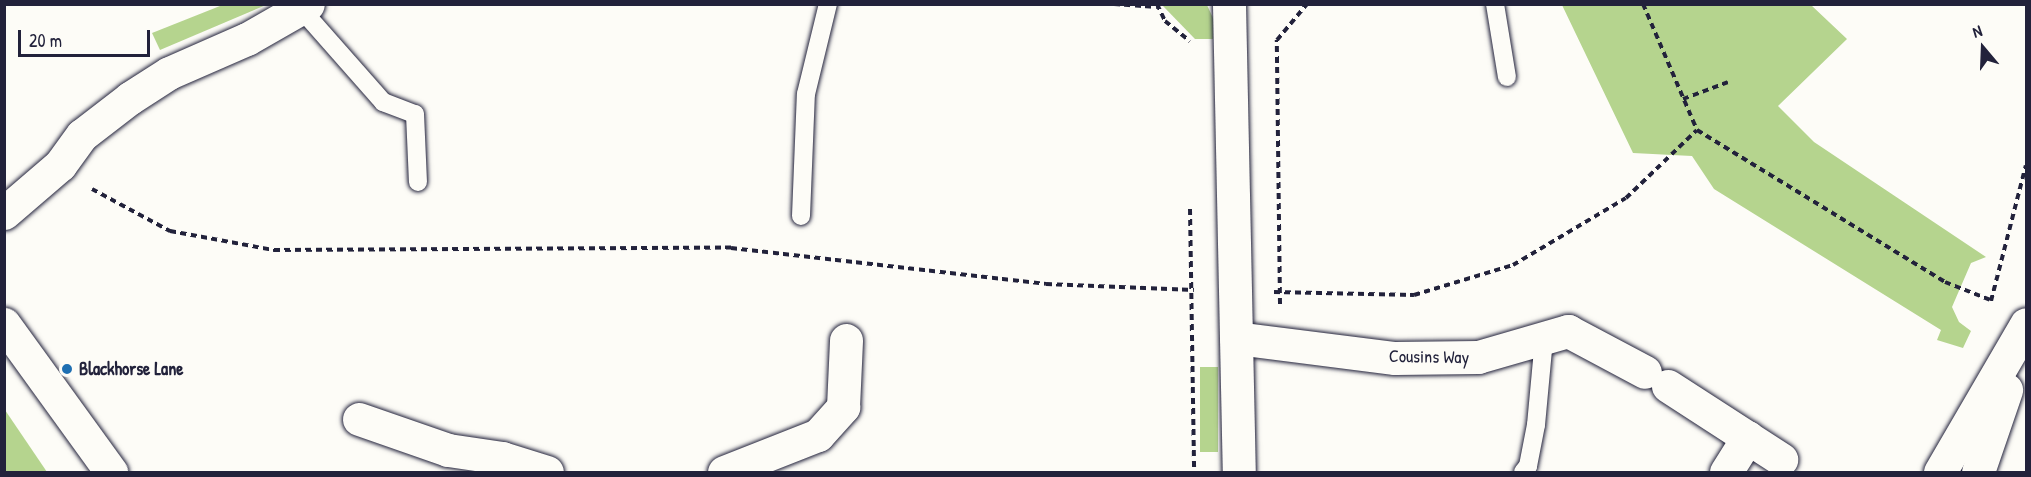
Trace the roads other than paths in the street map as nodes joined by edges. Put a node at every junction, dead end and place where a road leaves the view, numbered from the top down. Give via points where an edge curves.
1 (828, 4) edge
2 (1229, 4) edge
3 (1495, 4) edge
4 (305, 7) edge
5 (1507, 77) dead end
6 (418, 182) dead end
7 (4, 213) edge
8 (801, 216) dead end
9 (4, 324) edge
10 (2026, 324) edge
11 (2026, 329) edge
12 (1236, 338) junction
13 (1544, 338) junction
14 (846, 340) dead end
15 (359, 419) dead end
16 (1748, 437) junction
17 (1781, 459) dead end
18 (445, 461) edge
19 (111, 472) edge
20 (547, 472) edge
21 (724, 472) edge
22 (1239, 472) edge
23 (1523, 472) edge
24 (1726, 472) edge
25 (1940, 472) edge
26 (1978, 472) edge

1 - 8 lane via 806,94
2 - 12 street
3 - 5 lane
4 - 6 lane via 383,102 415,114
4 - 7 street via 169,73 82,135 60,165
9 - 19 street
10 - 25 street
11 - 26 street
12 - 13 street, Cousins Way via 1395,358 1478,357
12 - 22 street
13 - 16 street, Cousins Way via 1568,331 1616,353
13 - 23 lane via 1536,425 1528,466
14 - 21 street via 843,407 818,435
15 - 18 street
16 - 17 street, Cousins Way
16 - 24 street
18 - 20 street via 502,458

